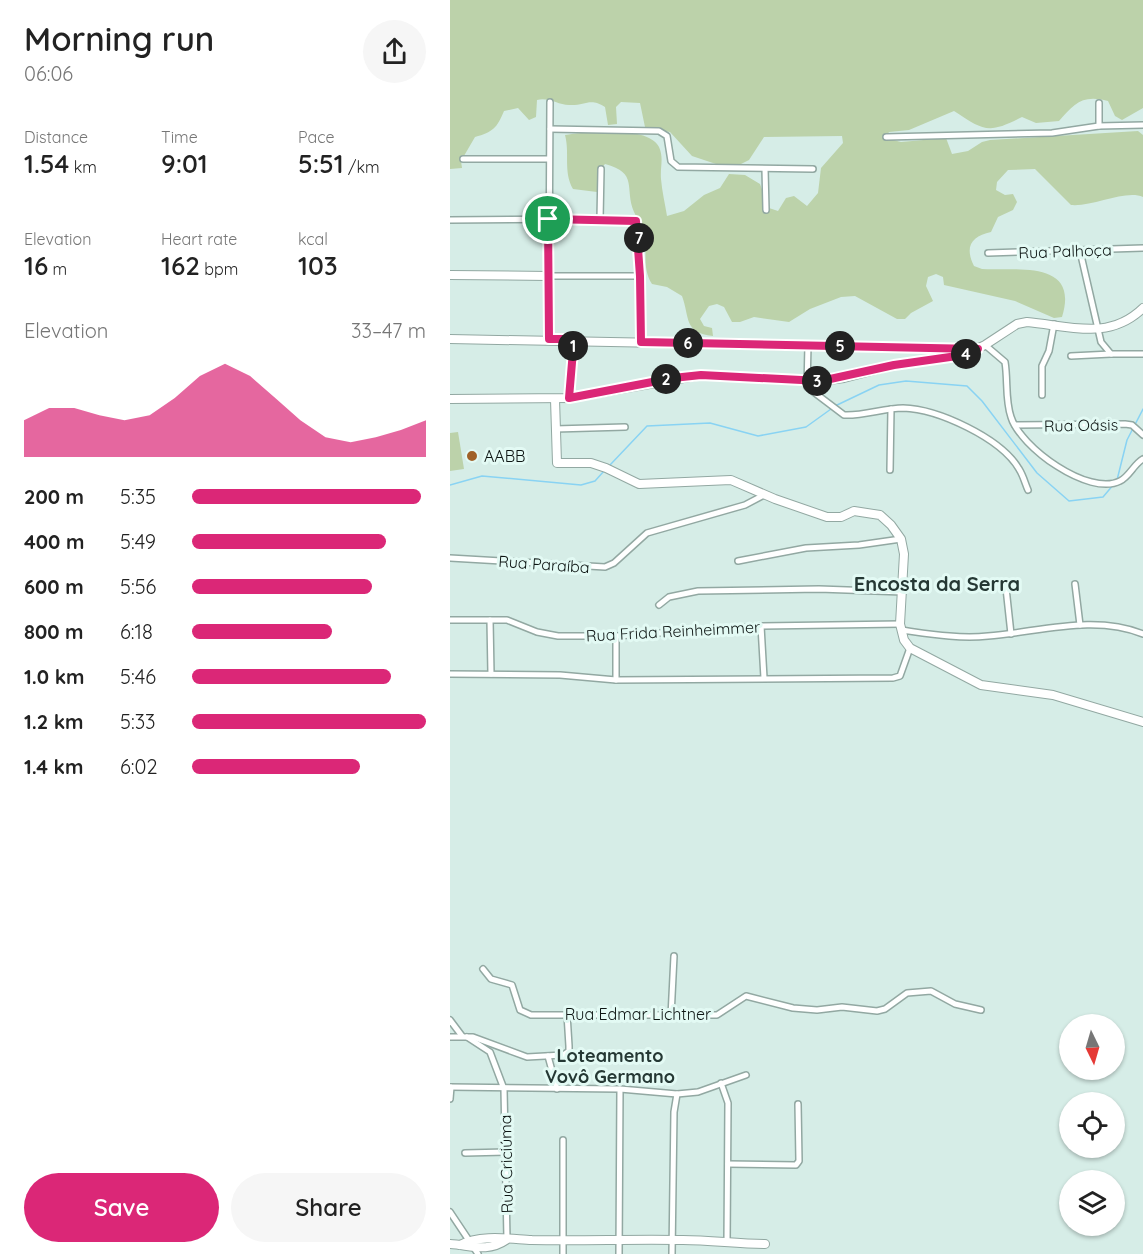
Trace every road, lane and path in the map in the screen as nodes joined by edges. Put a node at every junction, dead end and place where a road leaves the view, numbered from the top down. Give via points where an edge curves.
1 (550, 102) dead end
2 (1099, 103) dead end
3 (1143, 125) edge
4 (1099, 126) junction
5 (550, 129) junction
6 (886, 137) dead end
7 (463, 159) dead end
8 (548, 159) junction
9 (601, 169) dead end
10 (765, 169) junction
11 (813, 169) dead end
12 (766, 210) dead end
13 (548, 219) junction
14 (600, 219) junction
15 (450, 220) edge
16 (1143, 248) edge
17 (1080, 251) junction
18 (988, 253) dead end
19 (450, 275) edge
20 (549, 276) junction
21 (640, 276) junction
22 (1143, 308) edge
23 (1054, 324) junction
24 (1098, 330) junction
25 (450, 339) edge
26 (549, 339) junction
27 (574, 339) junction
28 (641, 342) junction
29 (808, 345) junction
30 (982, 347) junction
31 (1111, 354) junction
32 (1143, 354) edge
33 (1071, 356) dead end
34 (806, 381) junction
35 (1042, 395) dead end
36 (569, 398) junction
37 (450, 399) edge
38 (555, 399) junction
39 (891, 409) junction
40 (1015, 425) junction
41 (625, 427) dead end
42 (555, 429) junction
43 (1143, 435) edge
44 (1143, 459) edge
45 (890, 470) dead end
46 (1028, 490) dead end
47 (764, 495) junction
48 (900, 539) junction
49 (450, 558) edge
50 (738, 561) dead end
51 (1075, 584) dead end
52 (1006, 588) dead end
53 (903, 592) junction
54 (659, 605) dead end
55 (450, 620) edge
56 (490, 620) junction
57 (1080, 625) junction
58 (761, 626) junction
59 (900, 627) junction
60 (1011, 634) junction
61 (1143, 634) edge
62 (616, 636) junction
63 (910, 648) junction
64 (450, 674) edge
65 (491, 674) junction
66 (765, 678) junction
67 (616, 680) junction
68 (1143, 722) edge
69 (674, 956) dead end
70 (483, 969) dead end
71 (981, 1010) dead end
72 (567, 1014) junction
73 (671, 1016) junction
74 (450, 1020) edge
75 (464, 1036) junction
76 (450, 1037) edge
77 (548, 1056) junction
78 (746, 1075) dead end
79 (721, 1083) junction
80 (450, 1087) edge
81 (504, 1089) junction
82 (557, 1089) junction
83 (620, 1089) junction
84 (677, 1094) junction
85 (450, 1098) edge
86 (798, 1104) dead end
87 (563, 1140) dead end
88 (506, 1152) junction
89 (465, 1153) dead end
90 (728, 1164) junction
91 (450, 1212) edge
92 (470, 1239) junction
93 (507, 1239) junction
94 (563, 1240) junction
95 (619, 1240) junction
96 (672, 1240) junction
97 (450, 1244) edge
98 (765, 1244) dead end
99 (460, 1245) junction
100 (727, 1245) junction
101 (477, 1251) edge
102 (563, 1254) edge
103 (619, 1254) edge
104 (672, 1254) edge

1 - 5 street
2 - 4 street
3 - 4 street
4 - 6 street via 1052,133
5 - 8 street
5 - 10 street via 659,131 668,136 671,161 678,167
7 - 8 street
8 - 13 street
9 - 14 street
10 - 11 street
10 - 12 street
13 - 14 street
13 - 15 street
13 - 20 street
14 - 21 street via 632,219 638,226
16 - 17 street, Rua Palhoça
17 - 18 street, Rua Palhoça
17 - 24 street
19 - 20 street
20 - 21 street
20 - 26 street
21 - 28 street
22 - 24 street via 1125,323
23 - 24 street
23 - 30 street via 1017,324
23 - 35 street via 1042,366
24 - 31 street via 1101,342
25 - 26 street
26 - 27 street
27 - 28 street
27 - 36 street
28 - 29 street
29 - 30 street
29 - 34 street
30 - 34 street via 964,355 894,365 844,378
30 - 40 street via 1005,362
31 - 32 street
31 - 33 street
34 - 36 street via 701,375
34 - 39 street via 807,387 844,415
36 - 38 street
37 - 38 street
38 - 42 street
39 - 45 street
39 - 46 street via 919,409 985,437 1019,467
40 - 43 street, Rua Oásis via 1132,425
40 - 44 street via 1061,471 1082,478 1122,481
41 - 42 street
42 - 47 street via 557,464 586,463 639,484 731,480
47 - 48 street via 834,518 854,511 880,515
47 - 49 street, Rua Paraíba via 745,505 647,533 605,567
48 - 50 street via 806,548
48 - 53 street via 904,554
51 - 57 street
52 - 60 street
53 - 54 street via 698,591 669,597
53 - 59 street
55 - 56 street, Rua Frida Reinheimmer
56 - 62 street, Rua Frida Reinheimmer via 507,620 548,635
56 - 65 street
57 - 60 street, Rua Frida Reinheimmer
57 - 61 street, Rua Frida Reinheimmer via 1128,628
58 - 59 street, Rua Frida Reinheimmer
58 - 62 street, Rua Frida Reinheimmer
58 - 66 street
59 - 60 street, Rua Frida Reinheimmer via 968,637
59 - 63 street
62 - 67 street
63 - 66 street via 900,676
63 - 68 street via 981,685 1053,696
64 - 65 street
65 - 67 street
66 - 67 street
69 - 73 street
70 - 72 street, Rua Edmar Lichtner via 491,979 512,985 525,1014
71 - 73 street, Rua Edmar Lichtner via 955,1004 931,991 907,993 877,1011 793,1008 753,996 740,998 717,1014
72 - 73 street, Rua Edmar Lichtner
72 - 77 street via 567,1054
74 - 75 street, Rua Criciúma
75 - 76 street
75 - 77 street via 516,1055
75 - 81 street, Rua Criciúma via 490,1052
77 - 82 street
78 - 79 street
79 - 84 street via 698,1092
79 - 90 street via 728,1103
80 - 81 street
80 - 85 street
81 - 82 street
81 - 88 street, Rua Criciúma
82 - 83 street
83 - 84 street
83 - 95 street
84 - 96 street
86 - 90 street via 796,1165
87 - 94 street
88 - 89 street
88 - 93 street, Rua Criciúma
90 - 100 street
91 - 92 street
92 - 93 street
92 - 99 street
92 - 101 street
93 - 94 street
93 - 101 street
94 - 95 street
94 - 102 street
95 - 96 street
95 - 103 street
96 - 100 street
96 - 104 street
97 - 99 street
98 - 100 street
99 - 101 street

